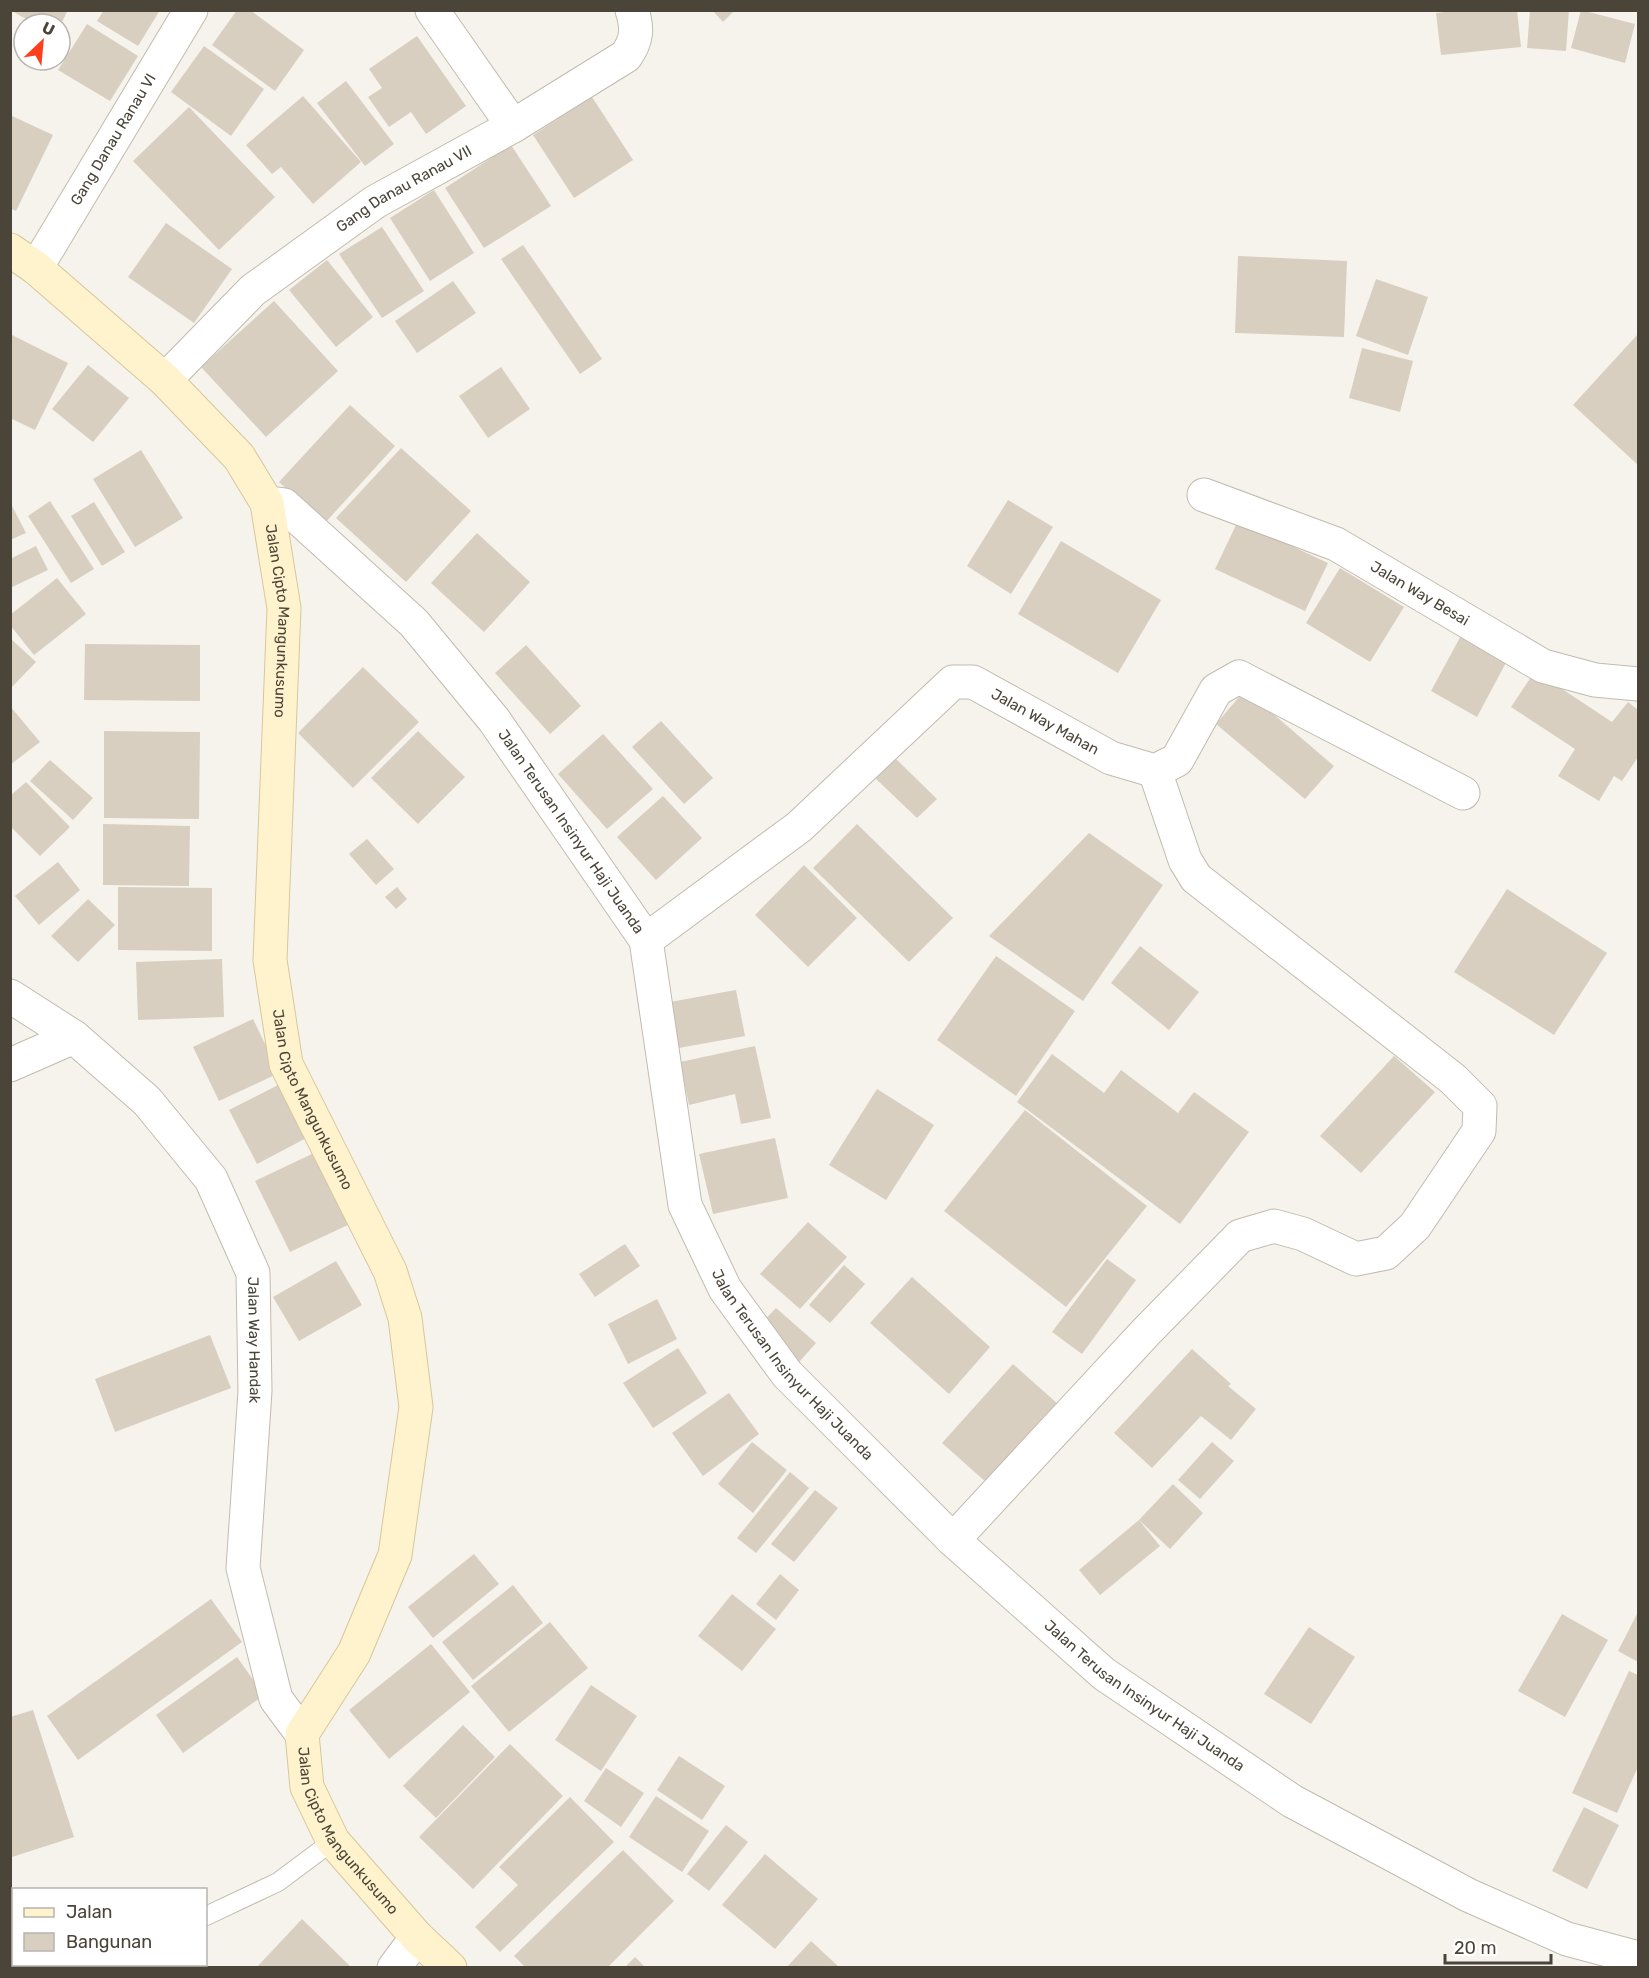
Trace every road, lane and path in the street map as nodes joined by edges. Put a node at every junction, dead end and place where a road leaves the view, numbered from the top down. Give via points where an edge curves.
1 (191, 10) edge
2 (432, 10) edge
3 (632, 10) edge
4 (513, 126) junction
5 (23, 259) edge
6 (165, 380) junction
7 (1203, 495) dead end
8 (267, 503) junction
9 (1638, 684) edge
10 (1155, 771) junction
11 (1463, 793) dead end
12 (646, 940) junction
13 (10, 996) edge
14 (74, 1037) junction
15 (10, 1065) edge
16 (953, 1540) junction
17 (302, 1734) junction
18 (333, 1841) junction
19 (207, 1916) edge
20 (417, 1937) junction
21 (1638, 1958) edge
22 (394, 1968) edge
23 (450, 1968) edge

1 - 5 street, Gang Danau Ranau VI
2 - 4 street
3 - 4 street, Gang Danau Ranau VII via 637,26 634,44 626,56
4 - 6 street, Gang Danau Ranau VII via 375,202 253,290
5 - 6 street, Jalan Cipto Mangunkusumo
6 - 8 street, Jalan Cipto Mangunkusumo via 239,457
7 - 9 street, Jalan Way Besai via 1336,544 1543,666 1595,680
8 - 12 street, Jalan Terusan Insinyur Haji Juanda via 284,505 414,623 494,720
8 - 17 street, Jalan Cipto Mangunkusumo via 284,608 270,960 286,1064 390,1271 405,1318 416,1407 395,1556 354,1653
10 - 11 street via 1177,760 1216,690 1239,677
10 - 12 street, Jalan Way Mahan via 1111,758 973,682 953,682 799,826
10 - 16 street via 1185,861 1196,878 1453,1079 1480,1106 1479,1131 1415,1226 1386,1253 1356,1259 1304,1234 1274,1226 1240,1236
12 - 16 street, Jalan Terusan Insinyur Haji Juanda via 685,1205 725,1289 787,1374
13 - 14 street, Jalan Way Handak
14 - 15 street
14 - 17 street, Jalan Way Handak via 147,1101 211,1179 252,1273 255,1391 243,1568 276,1699
16 - 21 street, Jalan Terusan Insinyur Haji Juanda via 1104,1674 1293,1801 1468,1895 1567,1940
17 - 18 street, Jalan Cipto Mangunkusumo via 307,1787
18 - 19 lane via 278,1882
18 - 20 street, Jalan Cipto Mangunkusumo
20 - 22 street
20 - 23 street, Jalan Cipto Mangunkusumo

